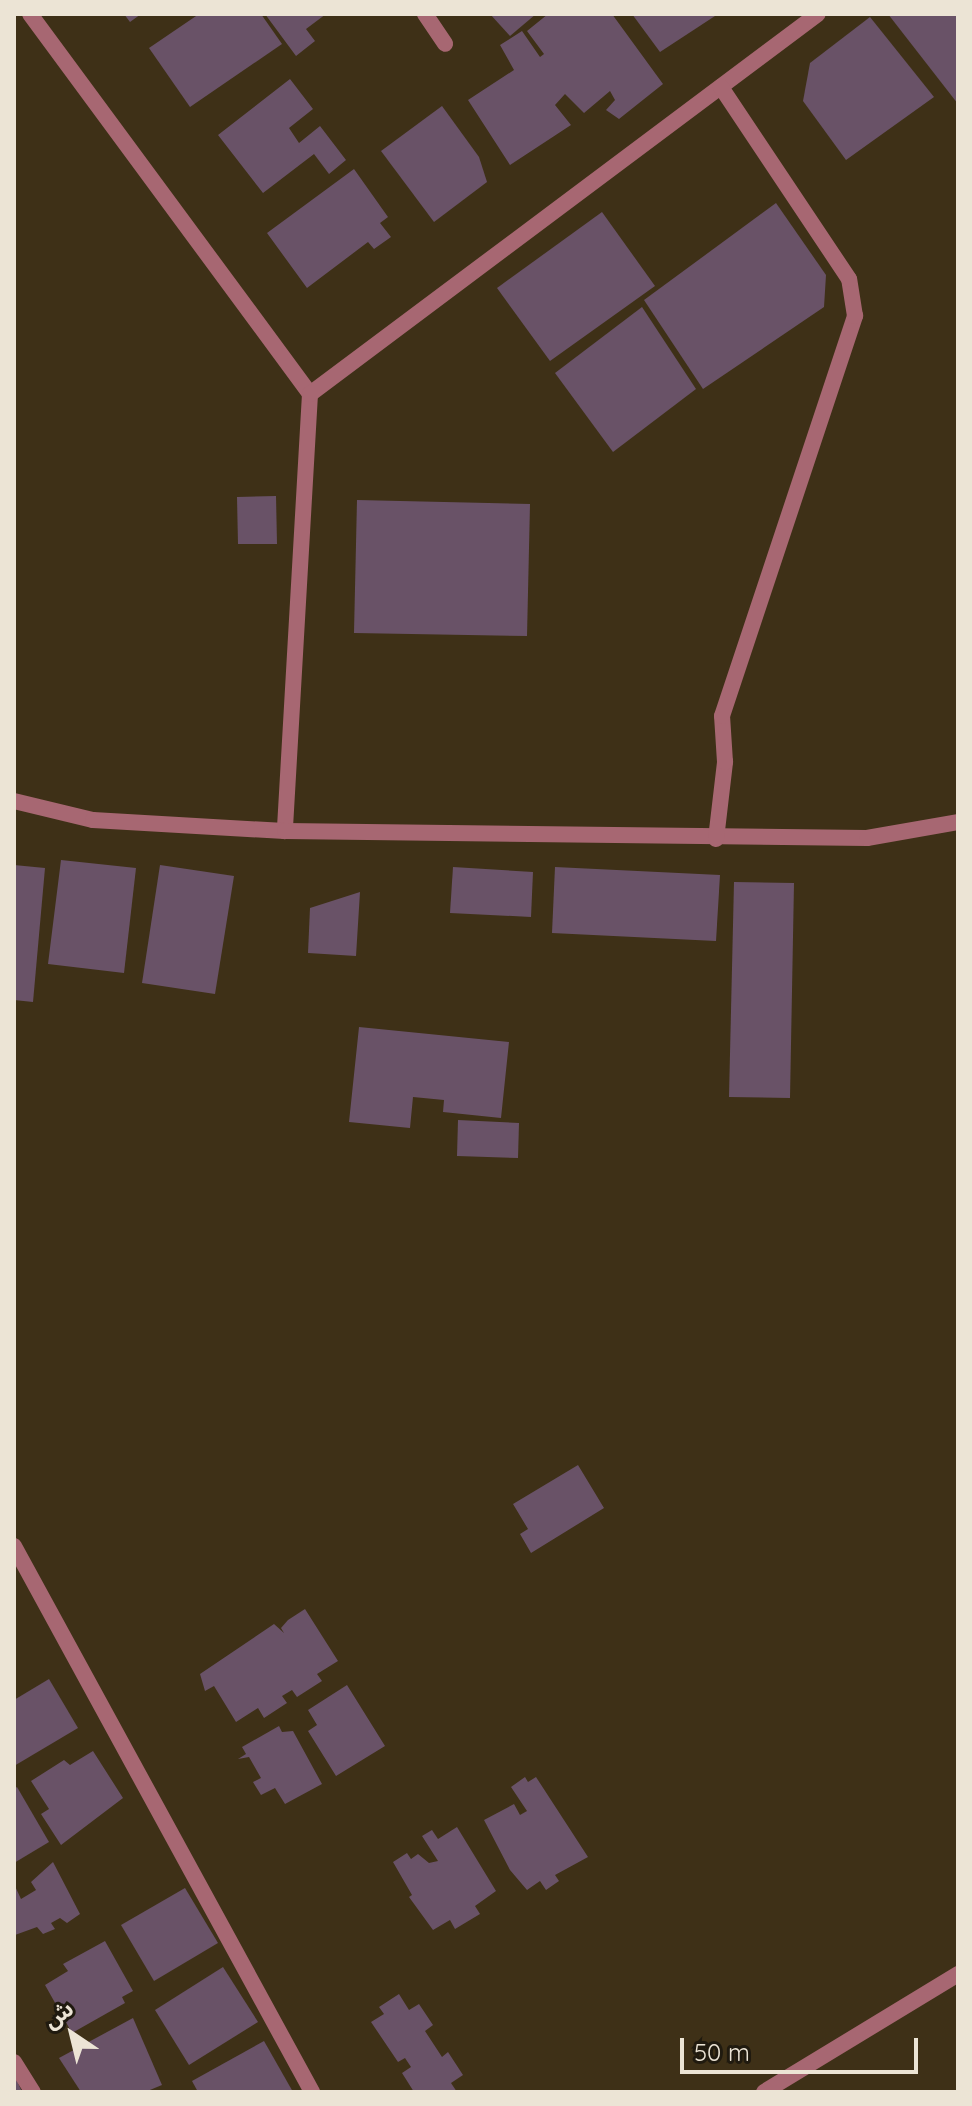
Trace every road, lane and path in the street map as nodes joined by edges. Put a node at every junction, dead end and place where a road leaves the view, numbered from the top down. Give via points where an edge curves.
1 (30, 14) edge
2 (425, 14) edge
3 (818, 14) edge
4 (445, 44) dead end
5 (721, 87) junction
6 (310, 394) junction
7 (14, 801) edge
8 (958, 822) edge
9 (285, 831) junction
10 (716, 839) junction
11 (14, 1546) edge
12 (958, 1974) edge
13 (14, 2062) edge
14 (33, 2092) edge
15 (312, 2092) edge
16 (764, 2092) edge

1 - 6 street
2 - 4 street
3 - 5 street
5 - 6 street
5 - 10 street via 849,279 855,316 722,716 725,762
6 - 9 street
7 - 9 street via 93,820
8 - 10 street via 867,838
9 - 10 street
11 - 15 street
12 - 16 street
13 - 14 street

